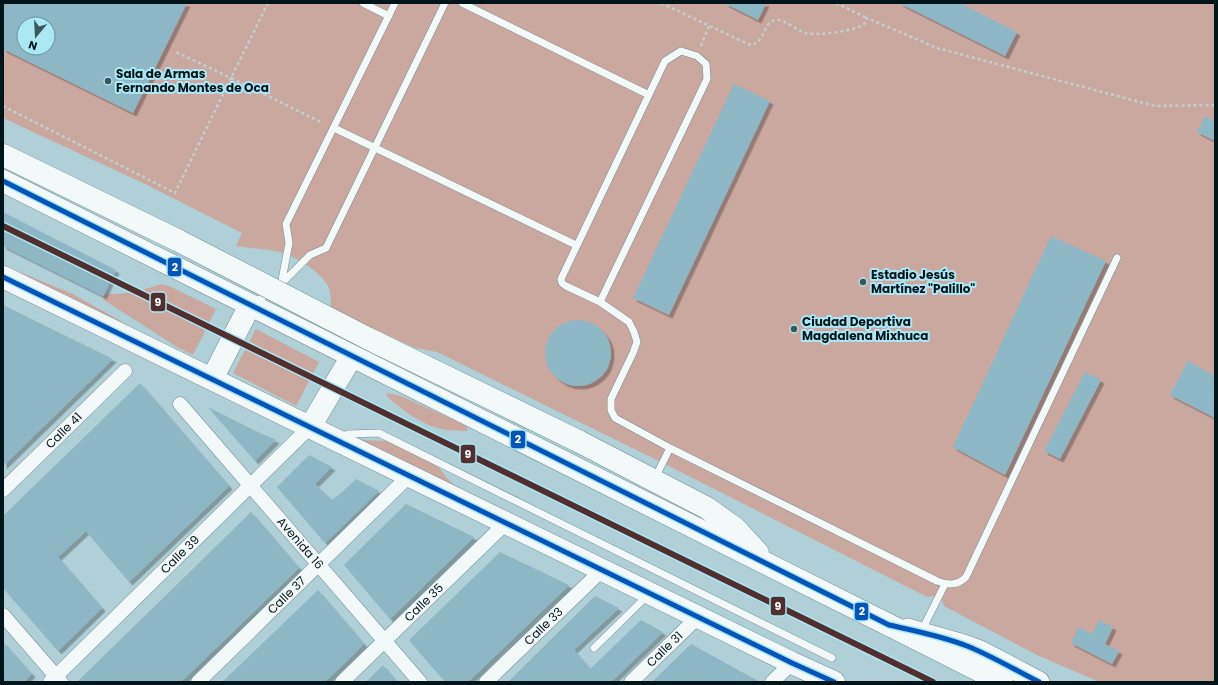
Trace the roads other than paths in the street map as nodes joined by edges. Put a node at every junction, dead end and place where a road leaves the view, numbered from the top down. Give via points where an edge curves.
1 (363, 3) edge
2 (395, 3) edge
3 (445, 3) edge
4 (462, 3) edge
5 (389, 16) junction
6 (649, 95) junction
7 (334, 128) junction
8 (374, 148) junction
9 (3, 155) edge
10 (3, 181) edge
11 (576, 245) junction
12 (1117, 258) dead end
13 (3, 277) edge
14 (280, 285) junction
15 (600, 302) junction
16 (250, 305) junction
17 (352, 356) junction
18 (125, 371) dead end
19 (212, 379) junction
20 (180, 404) dead end
21 (310, 427) junction
22 (334, 439) junction
23 (670, 448) junction
24 (409, 476) junction
25 (654, 480) junction
26 (251, 485) junction
27 (3, 490) edge
28 (506, 523) junction
29 (767, 563) junction
30 (319, 564) junction
31 (602, 570) junction
32 (945, 584) junction
33 (650, 594) junction
34 (3, 615) edge
35 (698, 617) junction
36 (889, 625) junction
37 (921, 632) junction
38 (385, 641) junction
39 (594, 648) dead end
40 (832, 658) dead end
41 (792, 663) junction
42 (56, 680) edge
43 (198, 682) edge
44 (342, 682) edge
45 (420, 682) edge
46 (486, 682) edge
47 (631, 682) edge
48 (772, 682) edge
49 (834, 682) edge
50 (1002, 682) edge
51 (1039, 682) edge

1 - 5 lane
2 - 5 lane
3 - 8 lane
4 - 6 lane
5 - 7 lane
6 - 11 lane
6 - 15 lane via 665,61 681,51 697,56 706,64 707,79
7 - 8 lane
7 - 14 lane via 286,224 289,243
8 - 11 lane
8 - 14 lane via 326,248 310,255
9 - 25 main road, bridge
10 - 16 main road
11 - 15 lane via 561,278 562,283
12 - 32 lane via 966,577 952,585
13 - 19 main road
14 - 16 lane
15 - 23 lane via 629,322 637,342 611,399 611,410 615,418
16 - 17 main road
16 - 19 main road
17 - 21 main road
17 - 29 main road
18 - 27 street, Calle 41
19 - 21 main road
20 - 26 street, Avenida 16
21 - 22 main road
21 - 26 street, Calle 39
22 - 24 main road
22 - 40 lane via 348,434 379,433
23 - 25 lane
23 - 32 lane
24 - 28 main road
24 - 30 street, Calle 37
25 - 29 main road via 721,516 748,540
26 - 30 street, Avenida 16
26 - 42 street, Calle 39
28 - 31 main road
28 - 38 street, Calle 35
29 - 36 main road
30 - 38 street, Avenida 16
30 - 43 street, Calle 37
31 - 33 main road
31 - 46 street, Calle 33
32 - 37 lane
33 - 35 main road
33 - 39 lane
34 - 42 street
35 - 41 main road
35 - 47 street, Calle 31
36 - 37 main road
36 - 50 main road
37 - 51 main road via 980,651
38 - 44 street, Calle 35
38 - 45 street, Avenida 16
41 - 48 street
41 - 49 main road

